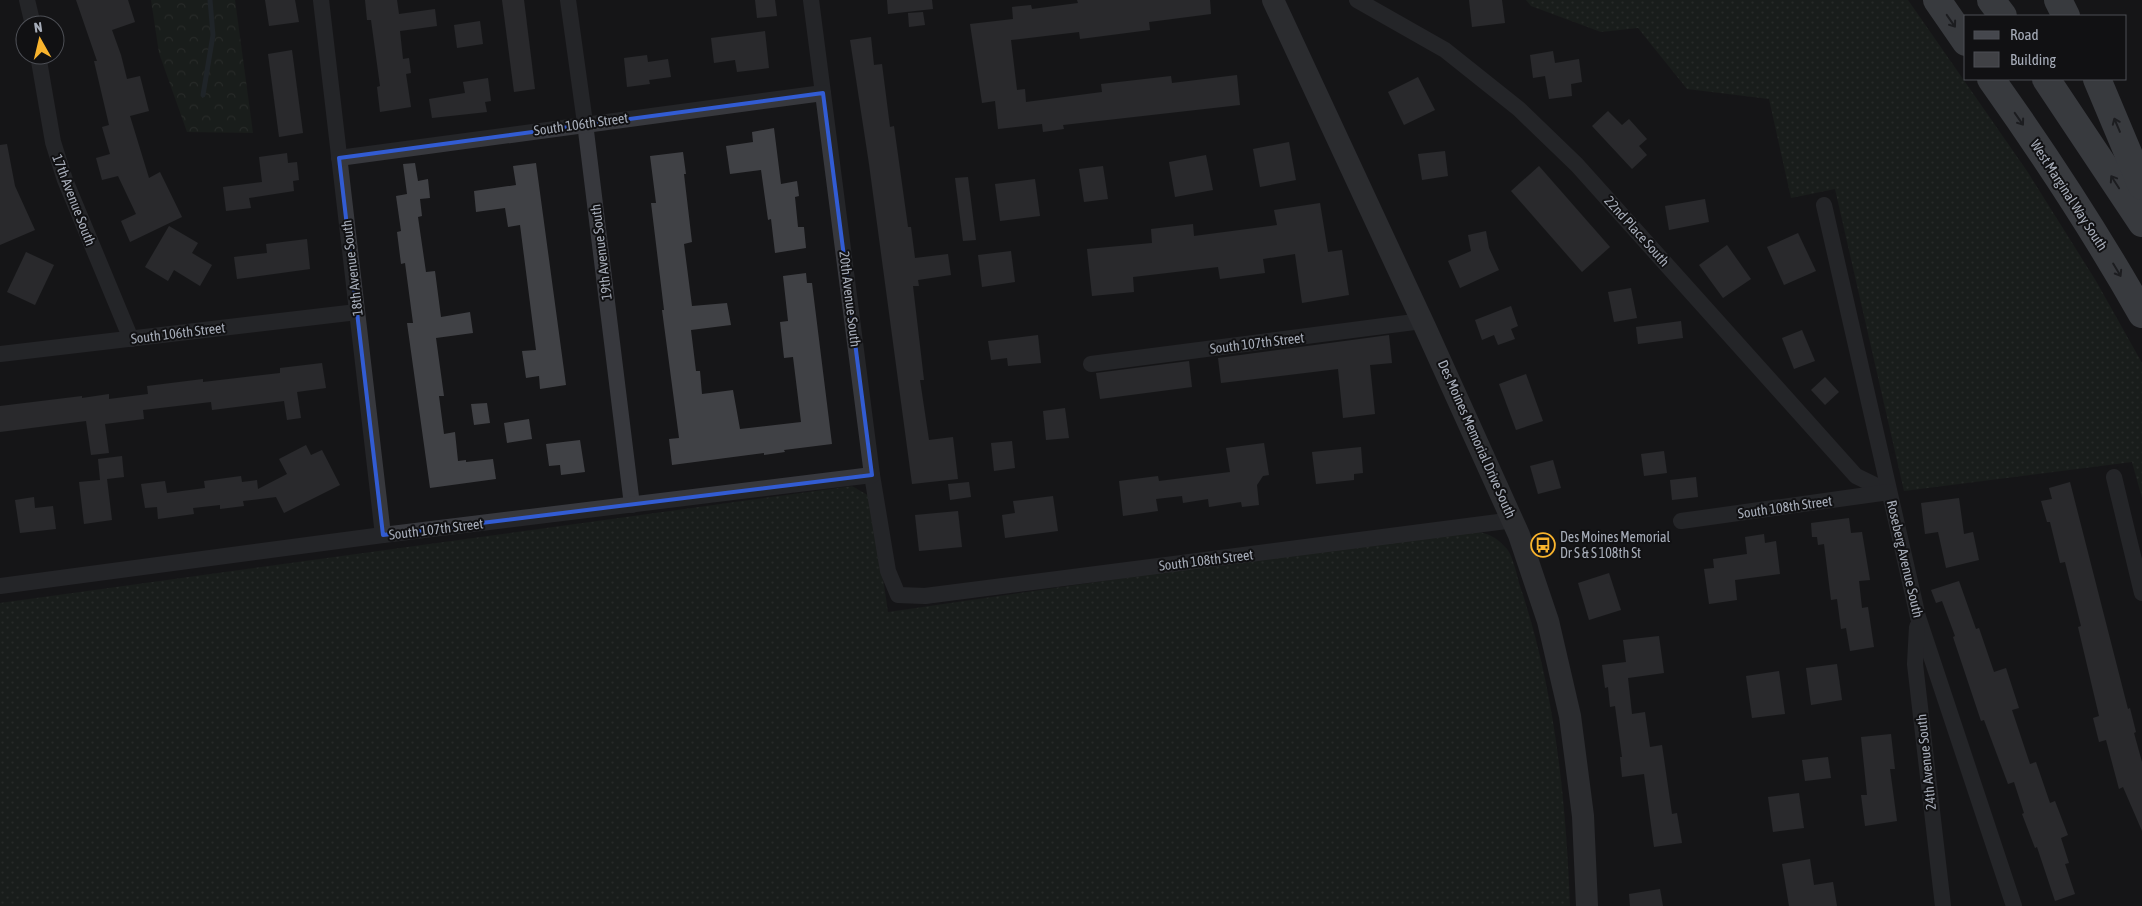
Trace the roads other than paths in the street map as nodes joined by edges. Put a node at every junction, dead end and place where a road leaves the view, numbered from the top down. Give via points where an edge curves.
1 (27, 0) edge
2 (321, 0) edge
3 (568, 0) edge
4 (811, 0) edge
5 (1273, 0) edge
6 (1358, 0) edge
7 (1937, 0) edge
8 (1991, 0) edge
9 (2058, 0) edge
10 (31, 15) edge
11 (2002, 15) edge
12 (2066, 15) edge
13 (1964, 39) edge
14 (40, 65) edge
15 (1992, 80) edge
16 (2047, 80) edge
17 (2097, 80) edge
18 (823, 93) junction
19 (585, 123) junction
20 (339, 158) junction
21 (2142, 186) edge
22 (1824, 205) dead end
23 (2142, 223) edge
24 (357, 312) junction
25 (2142, 314) edge
26 (1422, 321) junction
27 (131, 339) junction
28 (0, 354) edge
29 (1091, 364) dead end
30 (872, 475) junction
31 (2114, 477) dead end
32 (1889, 492) junction
33 (632, 505) junction
34 (1514, 520) junction
35 (1681, 521) dead end
36 (384, 535) junction
37 (0, 586) edge
38 (2142, 593) edge
39 (898, 596) joint
40 (1918, 617) junction
41 (1586, 906) edge
42 (1943, 906) edge
43 (2014, 906) edge

1 - 10 street
2 - 20 street, 18th Avenue South
3 - 19 street, 19th Avenue South
4 - 18 street, 20th Avenue South
5 - 26 main road, Des Moines Memorial Drive South
6 - 32 street, 22nd Place South via 1445,50 1519,108 1577,165 1856,476
7 -> 13 highway
8 - 11 highway
9 - 12 highway
14 - 27 street, 17th Avenue South via 53,142 64,180
15 -> 25 highway, West Marginal Way South via 2046,158
23 -> 16 highway
21 -> 17 highway
18 - 19 street, South 106th Street
18 - 30 street, 20th Avenue South
19 - 20 street, South 106th Street
19 - 33 street, 19th Avenue South
20 - 24 street, 18th Avenue South
22 - 32 street, Roseberg Avenue South
24 - 27 street, South 106th Street
24 - 36 street, 18th Avenue South
26 - 29 street, South 107th Street
26 - 34 main road, Des Moines Memorial Drive South
27 - 28 street, South 106th Street
30 - 33 street, South 107th Street
30 - 39 street, 20th Avenue South via 888,571
31 - 38 street
32 - 35 street, South 108th Street
32 - 40 street, Roseberg Avenue South
33 - 36 street, South 107th Street
34 - 39 street, South 108th Street via 925,596
34 - 41 main road, Des Moines Memorial Drive South via 1548,621 1570,716 1583,816
36 - 37 street, South 107th Street
40 - 42 street, 24th Avenue South via 1915,664
40 - 43 street, Roseberg Avenue South

